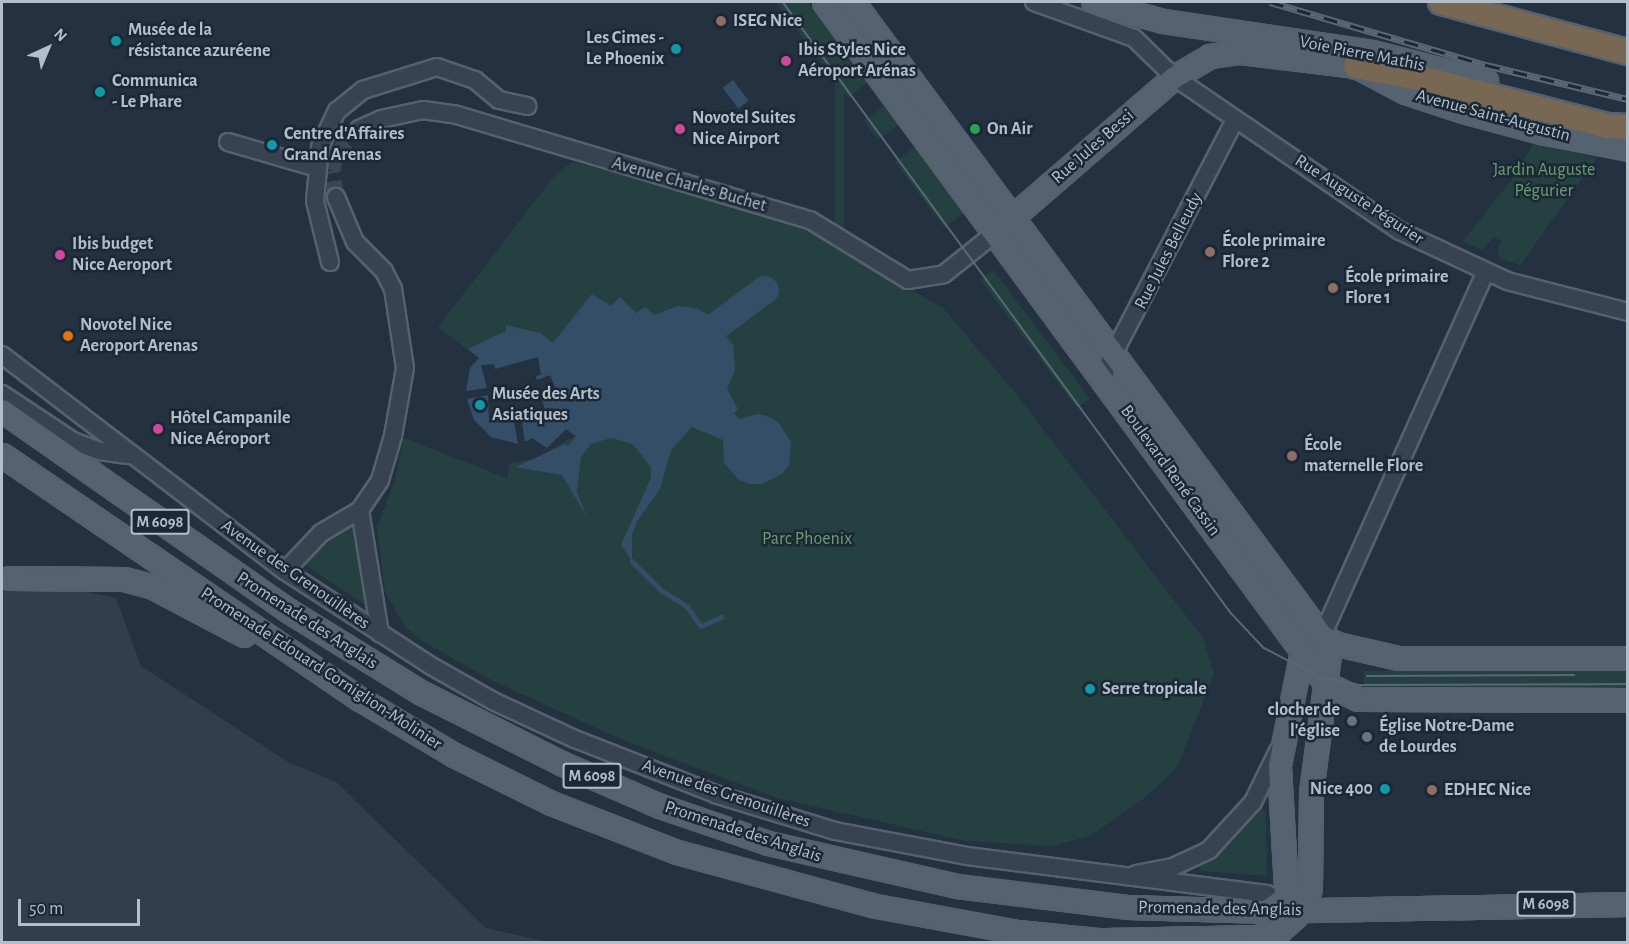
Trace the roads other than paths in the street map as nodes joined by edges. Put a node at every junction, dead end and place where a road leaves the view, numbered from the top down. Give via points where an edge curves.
1 (853, 2) edge
2 (1034, 2) edge
3 (1093, 2) edge
4 (1441, 2) edge
5 (825, 6) edge
6 (1628, 52) edge
7 (1356, 66) junction
8 (1174, 77) junction
9 (1486, 81) joint
10 (527, 106) dead end
11 (1235, 120) junction
12 (1628, 120) edge
13 (1628, 127) edge
14 (359, 129) tunnel mouth
15 (228, 142) dead end
16 (1628, 148) edge
17 (317, 168) junction
18 (336, 197) tunnel mouth
19 (1011, 217) junction
20 (994, 234) junction
21 (330, 262) dead end
22 (1485, 273) junction
23 (1628, 312) edge
24 (2, 355) edge
25 (1114, 357) junction
26 (1103, 381) junction
27 (2, 394) edge
28 (2, 410) edge
29 (2, 455) edge
30 (129, 455) junction
31 (360, 510) junction
32 (285, 571) junction
33 (5, 577) edge
34 (380, 633) junction
35 (1322, 636) junction
36 (1302, 651) junction
37 (1628, 658) edge
38 (1326, 684) junction
39 (360, 699) junction
40 (1628, 700) edge
41 (1282, 742) junction
42 (1120, 875) junction
43 (1311, 882) junction
44 (1628, 904) edge
45 (1273, 906) junction
46 (1330, 910) junction
47 (1300, 911) junction
48 (1096, 941) junction
49 (1118, 942) edge

1 - 19 main road, Boulevard René Cassin
2 - 8 street via 1134,38
3 - 9 main road, Voie Pierre Mathis via 1163,21 1372,52
4 - 6 highway
5 - 20 main road, Boulevard René Cassin
7 - 8 main road, Avenue Saint-Augustin via 1240,52 1210,56
7 - 13 highway via 1433,81 1608,126
7 - 16 main road, Avenue Saint-Augustin via 1405,92 1463,111 1545,133
8 - 11 street, Rue Auguste Pégurier
8 - 19 main road, Rue Jules Bessi
9 - 12 highway, Voie Pierre Mathis
10 - 17 street via 499,100 456,70 437,67 413,73 363,90 337,111 320,147
11 - 22 street, Rue Auguste Pégurier via 1400,231
11 - 25 street, Rue Jules Belleudy
14 - 20 street, Avenue Charles Buchet via 381,119 423,110 457,115 810,219 908,280 944,274
15 - 17 street
17 - 21 street via 315,201
18 - 31 street via 355,242 384,271 393,289 405,368 381,480
19 - 20 main road, Rue Jules Bessi
19 - 25 main road, Boulevard René Cassin
20 - 26 main road, Boulevard René Cassin
22 - 23 street, Rue Auguste Pégurier
22 - 35 street
24 - 30 street, Avenue des Grenouillères
25 - 26 street, Rue Jules Belleudy
25 - 35 main road, Boulevard René Cassin
26 - 36 main road, Boulevard René Cassin
27 - 30 street, Avenue des Grenouillères via 73,441 99,451
28 - 45 main road, Promenade des Anglais / M 6098 via 289,611 422,693 494,732 660,806 768,843 957,886 1127,908
29 - 39 main road, Promenade Edouard Corniglion-Molinier / M 6098
30 - 32 street, Avenue des Grenouillères
31 - 32 street via 321,533
31 - 34 street
32 - 34 street, Avenue des Grenouillères
33 - 39 main road via 98,576 151,586
34 - 42 street, Avenue des Grenouillères via 493,701 575,739 715,794 835,831 899,845
35 - 36 main road
35 - 37 main road via 1337,644 1398,658
35 - 38 main road via 1329,651
36 - 38 main road, Boulevard René Cassin
36 - 41 main road, Avenue des Grenouillères
38 - 40 main road, Boulevard René Cassin via 1349,697 1369,699
38 - 43 main road via 1311,792
39 - 48 main road, Promenade Edouard Corniglion-Molinier / M 6098 via 503,781 676,852 876,906 1018,932
41 - 42 street, Avenue des Grenouillères via 1253,802 1209,850 1173,867
41 - 45 main road, Avenue des Grenouillères via 1278,784 1286,888
42 - 45 street, Avenue des Grenouillères via 1267,894
43 - 46 main road via 1319,901
43 - 47 main road
44 - 46 main road, Promenade des Anglais / M 6098
45 - 47 main road, Promenade des Anglais / M 6098
46 - 47 main road, Promenade des Anglais / M 6098
47 - 48 main road via 1284,928 1256,937
48 - 49 main road, Promenade Edouard Corniglion-Molinier / M 6098

